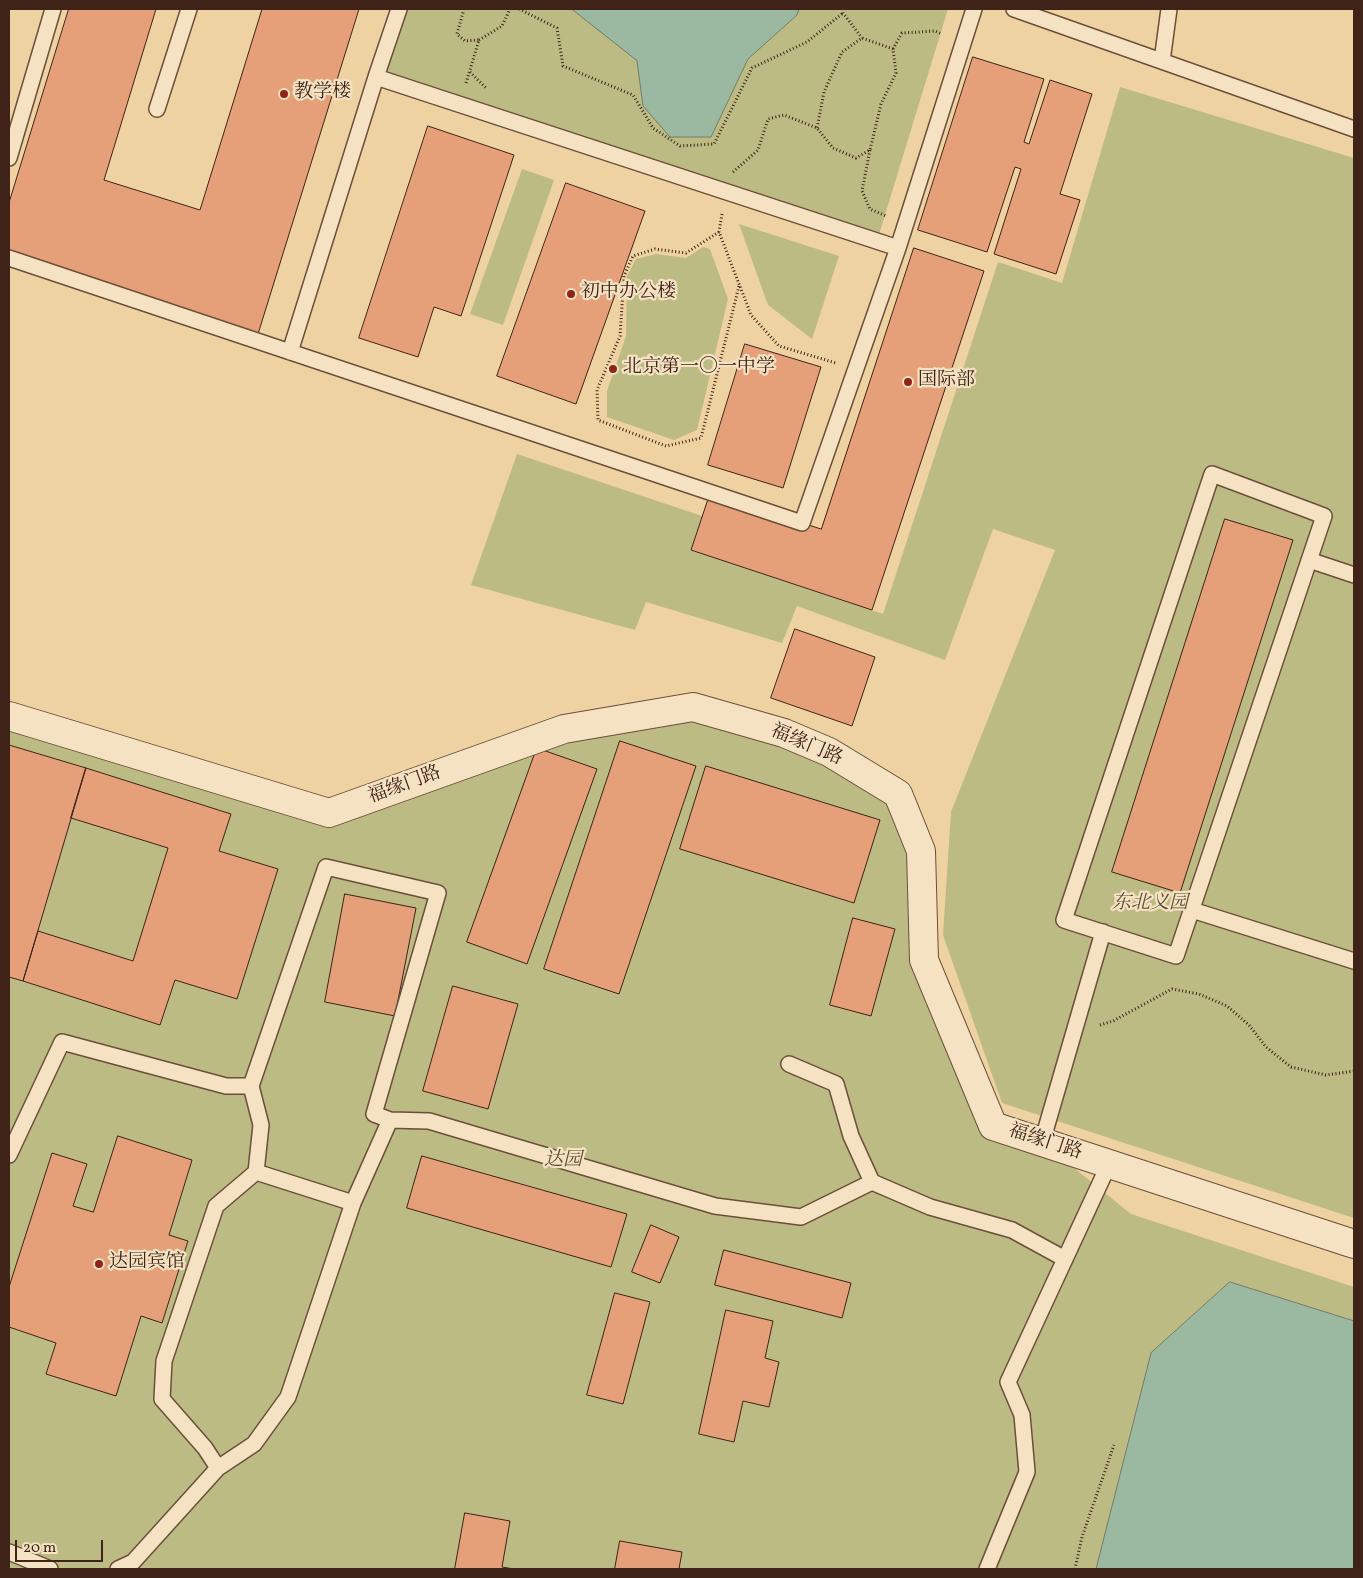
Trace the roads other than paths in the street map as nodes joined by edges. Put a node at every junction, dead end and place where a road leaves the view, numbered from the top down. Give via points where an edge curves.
1 (53, 9) edge
2 (189, 9) edge
3 (398, 9) edge
4 (974, 9) edge
5 (1014, 9) edge
6 (1169, 9) edge
7 (1162, 61) junction
8 (376, 77) junction
9 (157, 109) dead end
10 (1354, 128) edge
11 (9, 158) edge
12 (898, 248) junction
13 (9, 258) edge
14 (290, 352) junction
15 (1309, 560) junction
16 (1354, 575) edge
17 (9, 716) edge
18 (1192, 910) junction
19 (1103, 932) junction
20 (1354, 961) edge
21 (789, 1064) dead end
22 (252, 1086) junction
23 (390, 1120) junction
24 (1042, 1142) junction
25 (9, 1155) edge
26 (1109, 1164) junction
27 (256, 1172) junction
28 (872, 1182) junction
29 (353, 1203) junction
30 (1354, 1244) edge
31 (1065, 1259) junction
32 (218, 1468) junction
33 (9, 1552) edge
34 (50, 1569) edge
35 (118, 1569) edge
36 (987, 1569) edge

1 - 11 lane
2 - 9 lane
3 - 8 lane
4 - 12 lane
5 - 7 lane
6 - 7 lane
7 - 10 lane
8 - 12 lane
8 - 14 lane
12 - 14 lane via 802,523
13 - 14 lane
15 - 16 lane
15 - 18 lane
15 - 19 lane via 1324,516 1212,474 1064,920
17 - 24 street, 福缘门路 via 329,813 564,729 693,707 784,733 829,752 898,794 921,851 924,960 931,977 993,1126
18 - 19 lane via 1176,956
18 - 20 lane
19 - 24 lane
21 - 28 lane via 836,1084 851,1136
22 - 23 lane via 326,867 438,893 374,1114
22 - 25 lane via 226,1086 62,1042
22 - 27 lane via 261,1125
23 - 28 lane via 429,1121 716,1206 800,1217
23 - 29 lane
24 - 26 street, 福缘门路
26 - 30 street, 福缘门路
26 - 31 lane
27 - 29 lane
27 - 32 lane via 216,1206 164,1361 162,1399
28 - 31 lane via 930,1207 1012,1230
29 - 32 lane via 288,1398 254,1444
31 - 36 lane via 1008,1382 1022,1415 1028,1472
32 - 35 lane via 133,1562
33 - 34 lane

